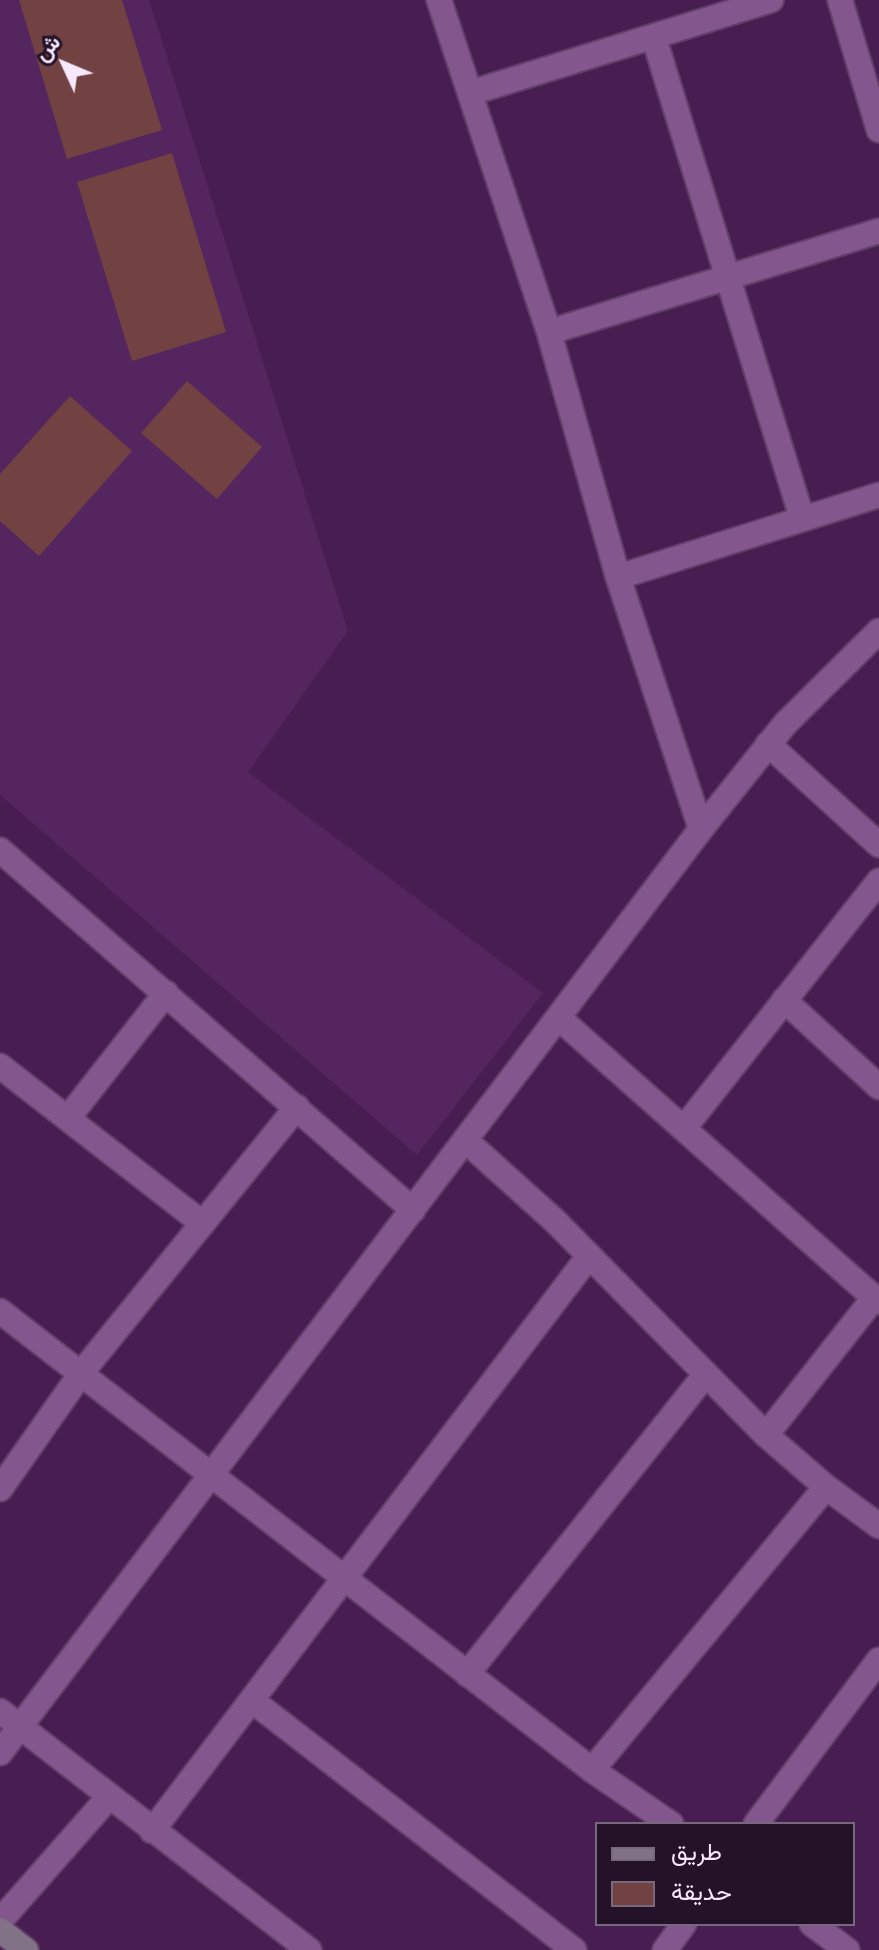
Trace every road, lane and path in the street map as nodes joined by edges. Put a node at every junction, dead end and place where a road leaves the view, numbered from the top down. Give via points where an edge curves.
1 (439, 0) edge
2 (771, 0) edge
3 (840, 0) edge
4 (654, 38) junction
5 (470, 93) junction
6 (879, 128) edge
7 (879, 231) edge
8 (728, 277) junction
9 (549, 332) junction
10 (879, 495) edge
11 (802, 518) junction
12 (618, 577) junction
13 (879, 631) edge
14 (768, 744) junction
15 (701, 829) junction
16 (879, 845) edge
17 (0, 850) edge
18 (879, 881) edge
19 (166, 993) junction
20 (784, 1000) junction
21 (560, 1019) junction
22 (0, 1066) edge
23 (879, 1087) edge
24 (297, 1107) junction
25 (68, 1118) junction
26 (684, 1128) junction
27 (465, 1140) junction
28 (413, 1210) junction
29 (202, 1223) junction
30 (589, 1256) junction
31 (877, 1300) edge
32 (0, 1311) edge
33 (82, 1372) junction
34 (706, 1374) junction
35 (766, 1435) junction
36 (212, 1472) junction
37 (826, 1487) junction
38 (0, 1489) edge
39 (879, 1526) edge
40 (346, 1581) junction
41 (879, 1660) edge
42 (467, 1674) junction
43 (254, 1702) junction
44 (0, 1711) edge
45 (21, 1727) junction
46 (0, 1753) edge
47 (592, 1770) junction
48 (109, 1797) junction
49 (668, 1822) edge
50 (758, 1822) edge
51 (152, 1831) junction
52 (0, 1921) edge
53 (683, 1926) edge
54 (815, 1926) edge
55 (0, 1930) edge
56 (26, 1950) edge
57 (309, 1950) edge
58 (574, 1950) edge
59 (665, 1950) edge
60 (847, 1950) edge

1 - 5 street
2 - 4 street
3 - 6 street
4 - 5 street
4 - 8 street
5 - 9 street
7 - 8 street
8 - 9 street
8 - 11 street
9 - 12 street
10 - 11 street
11 - 12 street
12 - 15 street
13 - 14 street
14 - 15 street
14 - 16 street
15 - 21 street
17 - 19 street
18 - 20 street
19 - 24 street
19 - 25 street
20 - 23 street
20 - 26 street
21 - 26 street
21 - 27 street
22 - 25 street
24 - 28 street
24 - 29 street
25 - 29 street
26 - 31 street
27 - 28 street
27 - 30 street
28 - 36 street
29 - 33 street
30 - 34 street
30 - 40 street
31 - 35 street
32 - 33 street
33 - 36 street
33 - 38 street
34 - 35 street
34 - 42 street
35 - 37 street
36 - 40 street
36 - 45 street
37 - 39 street
37 - 47 street
40 - 42 street
40 - 43 street
41 - 50 street
42 - 47 street
43 - 51 street
43 - 58 street
44 - 45 street
45 - 46 street
45 - 48 street
47 - 49 street
48 - 51 street
48 - 52 street
51 - 57 street
53 - 59 street
54 - 60 street
55 - 56 main road

